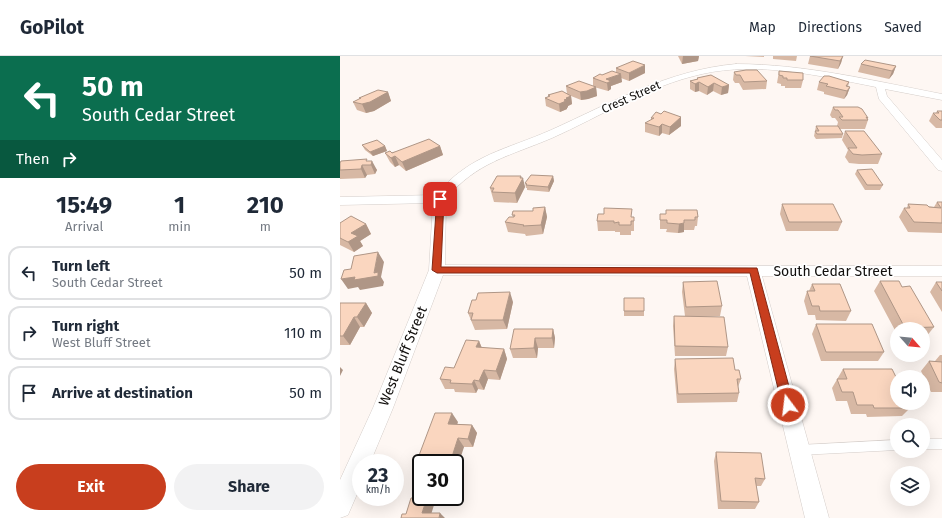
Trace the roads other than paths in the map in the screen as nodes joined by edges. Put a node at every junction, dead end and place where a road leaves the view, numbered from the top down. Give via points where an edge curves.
1 (880, 85) junction
2 (942, 97) edge
3 (942, 167) edge
4 (440, 199) junction
5 (340, 201) edge
6 (437, 270) junction
7 (753, 270) junction
8 (942, 271) edge
9 (930, 444) edge
10 (942, 444) edge
11 (890, 445) edge
12 (799, 450) junction
13 (340, 507) edge
14 (817, 518) edge

1 - 2 street, Crest Street
1 - 3 street via 882,98
1 - 4 street, Crest Street via 776,68 738,67 692,74 634,95 543,138 480,163 466,171
4 - 5 street
4 - 6 street, West Bluff Street
6 - 7 street, South Cedar Street
6 - 13 street, West Bluff Street via 383,408
7 - 8 street, South Cedar Street
7 - 12 street
9 - 10 lane
11 - 12 lane
12 - 14 street

